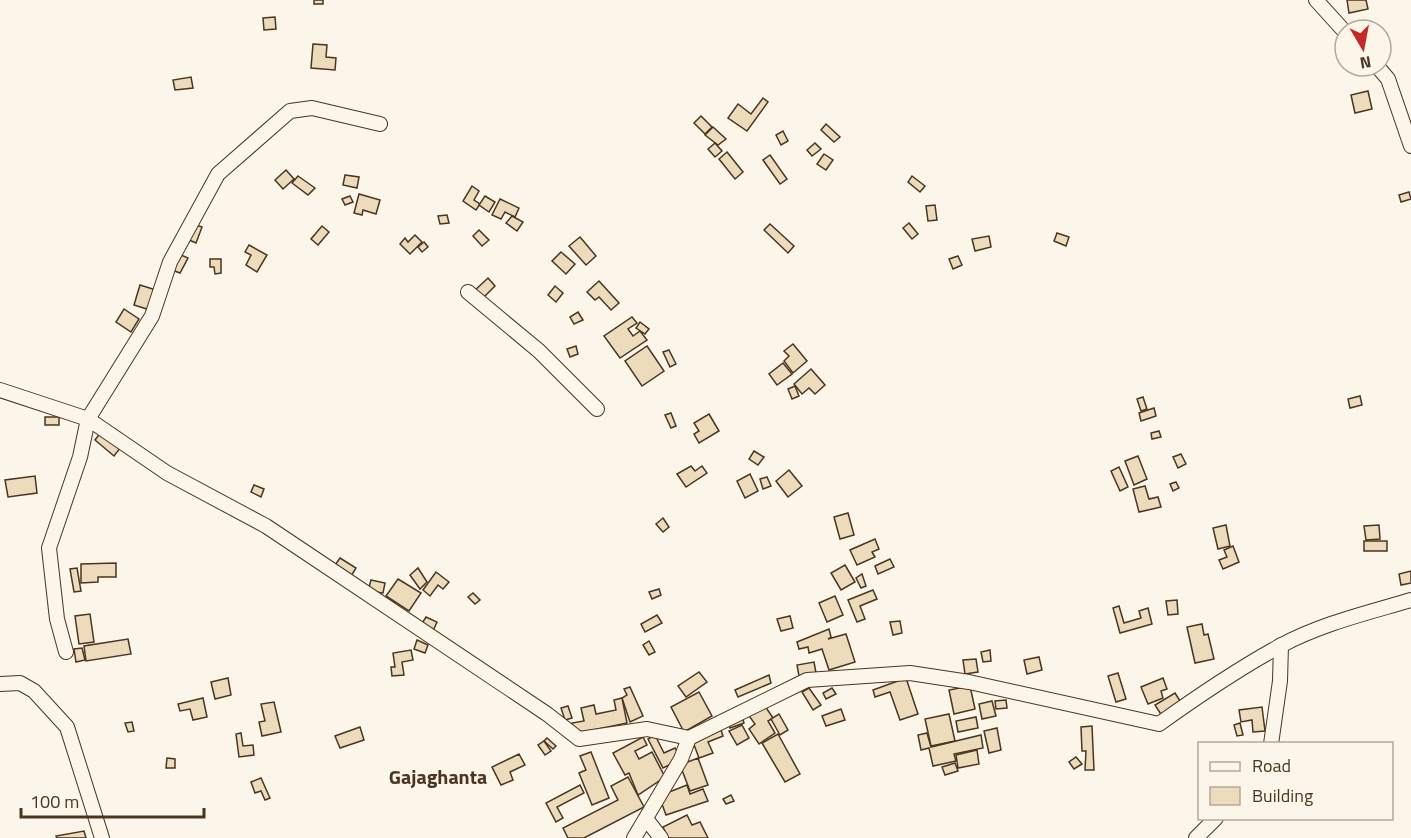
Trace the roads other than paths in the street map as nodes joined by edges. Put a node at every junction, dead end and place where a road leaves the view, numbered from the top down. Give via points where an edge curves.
1 (1316, 0) edge
2 (1333, 19) edge
3 (1387, 78) edge
4 (380, 124) dead end
5 (1411, 146) edge
6 (468, 292) dead end
7 (0, 390) edge
8 (597, 409) dead end
9 (88, 419) junction
10 (1411, 600) edge
11 (1281, 645) junction
12 (66, 652) dead end
13 (0, 684) edge
14 (689, 738) junction
15 (1271, 742) edge
16 (647, 820) junction
17 (1215, 820) edge
18 (102, 838) edge
19 (634, 838) edge
20 (661, 838) edge
21 (1196, 838) edge

1 - 2 street
3 - 5 street
4 - 9 street via 312,108 290,111 218,174 170,262 152,316
6 - 8 street via 539,351
7 - 9 street
9 - 12 street via 80,457 49,548 57,619
9 - 14 street via 167,473 266,526 579,739 647,729
10 - 11 street via 1344,619
11 - 14 street via 1159,724 969,682 910,673 807,680
11 - 15 street
13 - 18 street via 20,683 34,691 67,727
14 - 16 street
16 - 19 street
16 - 20 street
17 - 21 street

